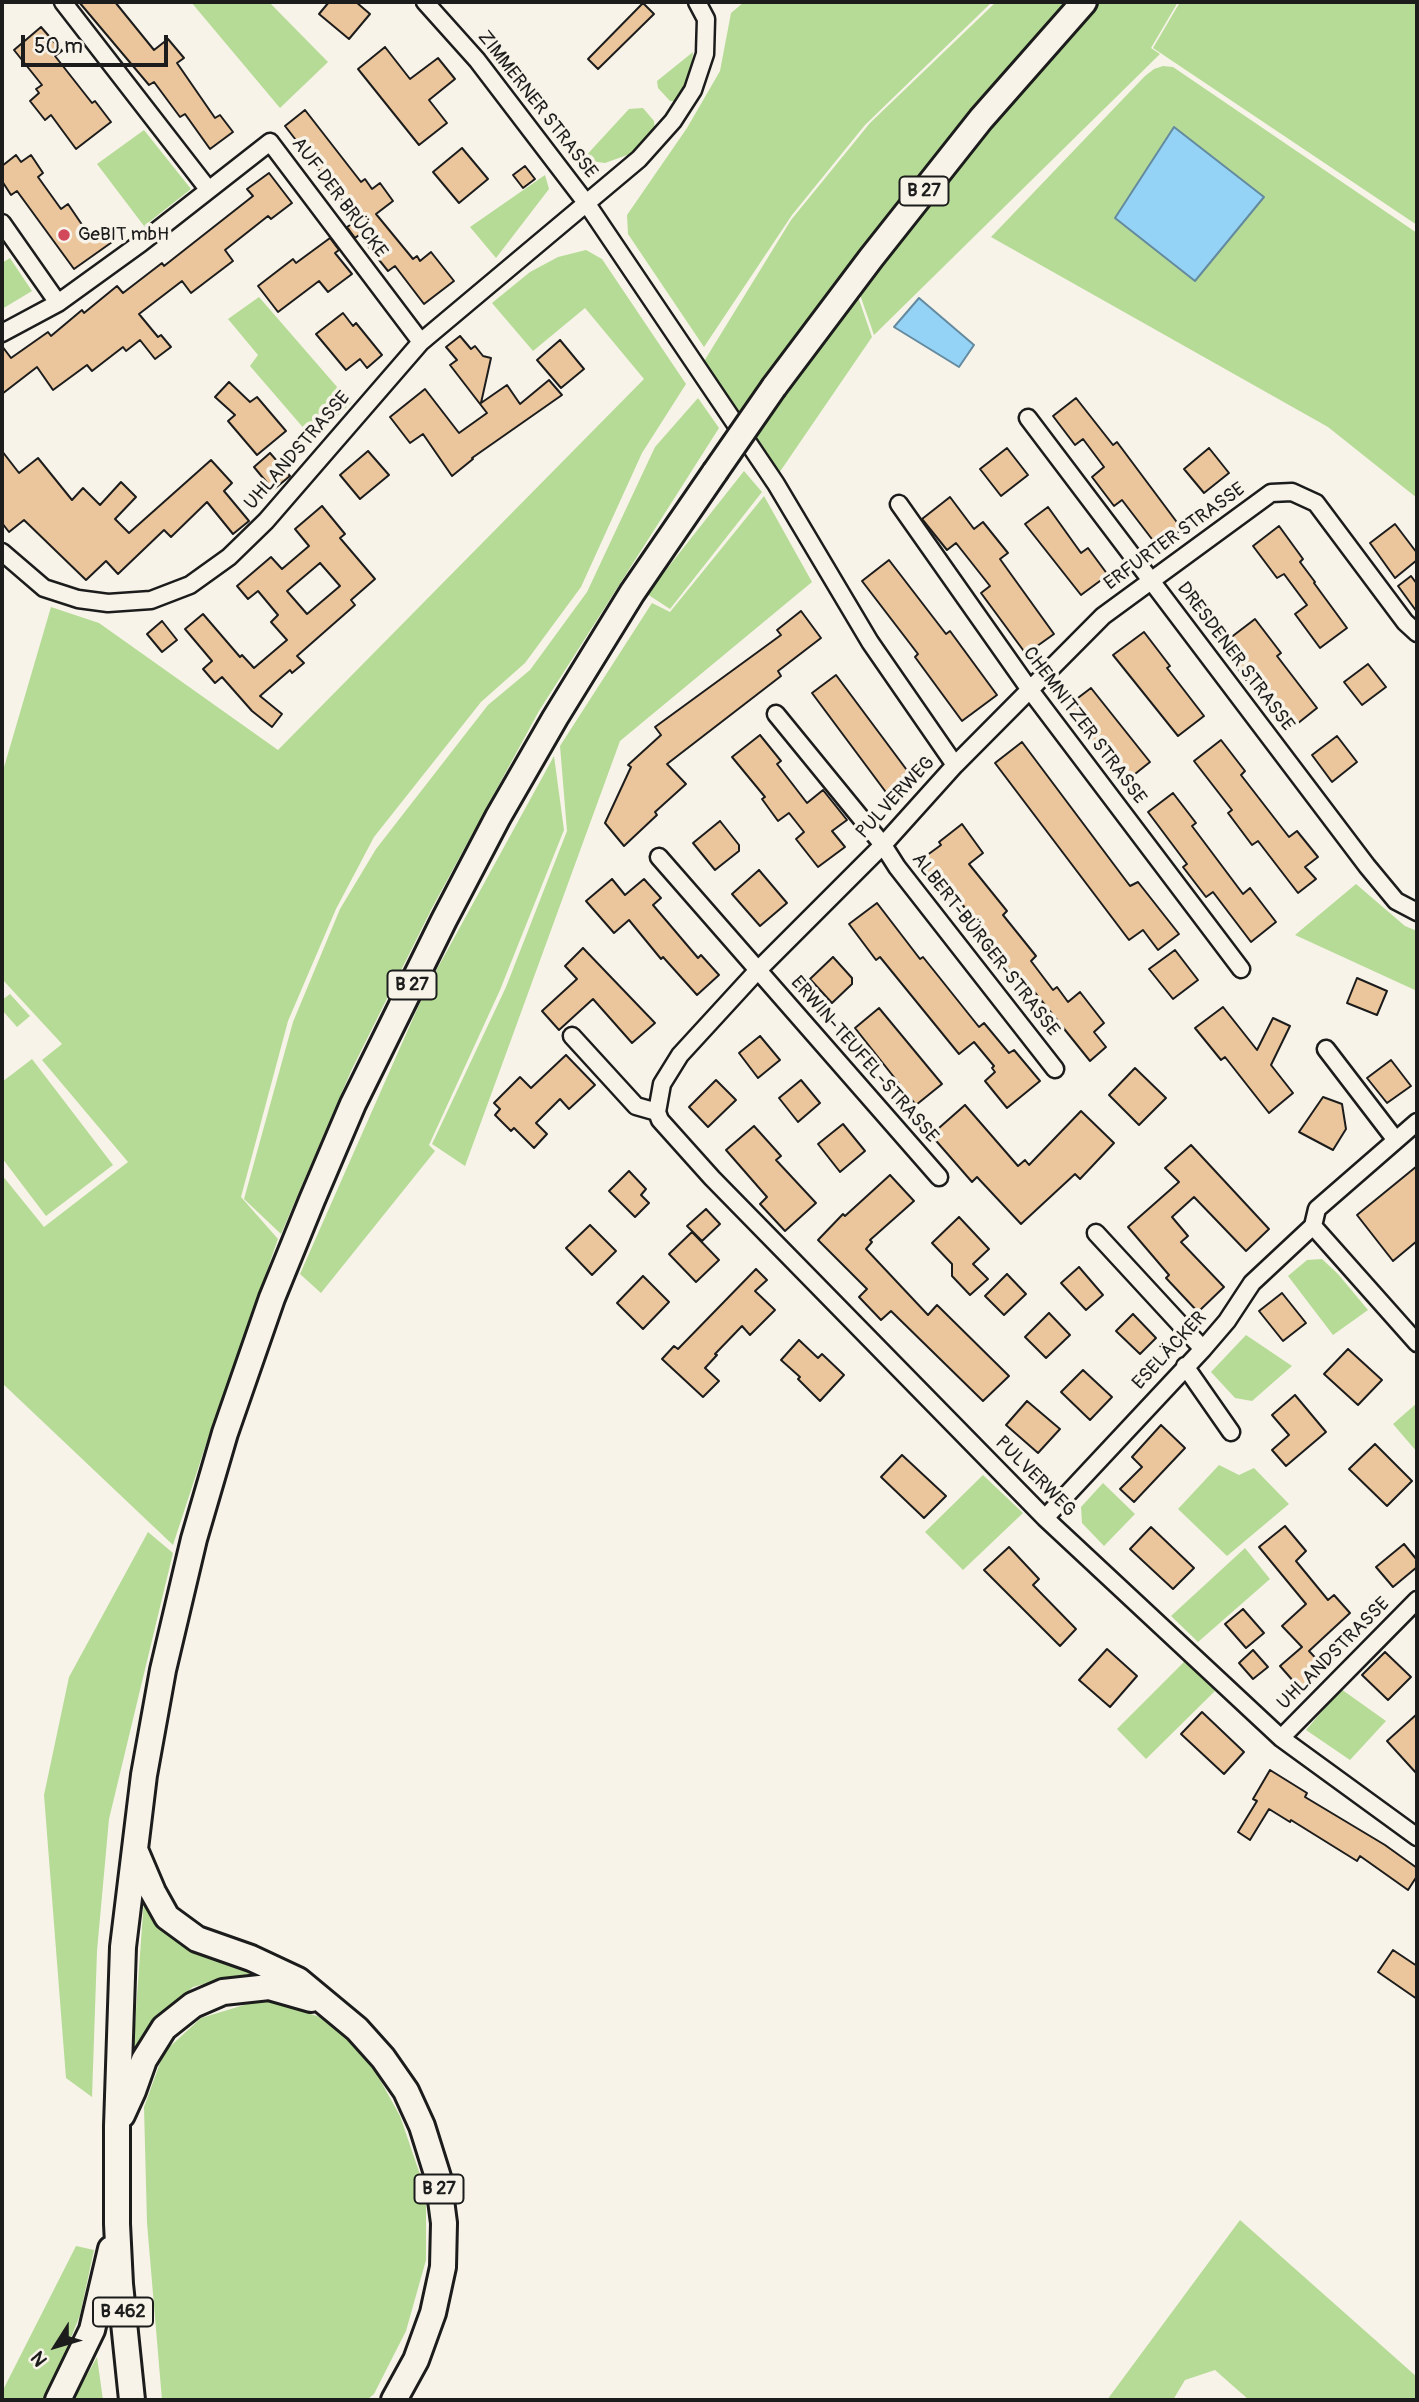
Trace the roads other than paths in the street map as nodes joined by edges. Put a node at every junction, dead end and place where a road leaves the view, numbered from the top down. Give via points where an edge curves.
1 (63, 2) edge
2 (425, 2) edge
3 (696, 2) edge
4 (1084, 2) edge
5 (208, 189) junction
6 (587, 204) junction
7 (2, 223) edge
8 (58, 303) junction
9 (2, 333) edge
10 (421, 342) junction
11 (1028, 418) dead end
12 (776, 484) joint
13 (899, 505) dead end
14 (2, 552) edge
15 (1152, 580) junction
16 (1417, 633) edge
17 (1030, 690) junction
18 (776, 714) dead end
19 (955, 765) junction
20 (883, 845) junction
21 (659, 857) dead end
22 (1417, 912) edge
23 (1241, 969) dead end
24 (758, 970) junction
25 (572, 1037) dead end
26 (1326, 1049) dead end
27 (1055, 1069) dead end
28 (657, 1112) junction
29 (1417, 1122) edge
30 (1395, 1139) junction
31 (939, 1177) dead end
32 (1314, 1226) junction
33 (1096, 1233) dead end
34 (1417, 1343) edge
35 (1203, 1349) junction
36 (1185, 1366) junction
37 (1231, 1432) dead end
38 (1045, 1518) junction
39 (1417, 1600) edge
40 (1281, 1738) junction
41 (1417, 1838) edge
42 (134, 1848) junction
43 (327, 2004) junction
44 (117, 2126) junction
45 (117, 2224) junction
46 (58, 2400) edge
47 (132, 2400) edge
48 (394, 2400) edge

1 - 5 street
2 - 6 street, ZIMMERNER STRASSE via 477,60
3 - 6 street, UHLANDSTRASSE via 706,19 705,54 693,90 639,159
4 - 42 main road, B 27, bridge via 981,119 774,387 632,593 498,817 444,920 353,1104 312,1200 225,1433 163,1670
5 - 8 street, AUF DER BRÜCKE
5 - 10 street, AUF DER BRÜCKE via 270,142
6 - 10 street, UHLANDSTRASSE
6 - 12 street, ZIMMERNER STRASSE
7 - 8 street
8 - 9 street, AUF DER BRÜCKE
10 - 14 street, UHLANDSTRASSE via 266,520 229,557 190,585 151,600 108,603 78,599 44,588
11 - 15 street, DRESDENER STRASSE
12 - 19 street, PULVERWEG via 870,642
13 - 17 street, CHEMNITZER STRASSE
15 - 16 street, ERFURTER STRASSE via 1271,494 1292,492 1316,503
15 - 17 street, ERFURTER STRASSE via 1103,616
15 - 22 street, DRESDENER STRASSE via 1367,866 1396,901
17 - 19 street, ERFURTER STRASSE
17 - 23 street, CHEMNITZER STRASSE
18 - 20 street, ALBERT-BÜRGER-STRASSE
19 - 20 street, PULVERWEG
20 - 24 street, PULVERWEG
20 - 27 street, ALBERT-BÜRGER-STRASSE
21 - 24 street, ERWIN-TEUFEL-STRASSE
24 - 28 street, PULVERWEG via 680,1055 663,1084
24 - 31 street, ERWIN-TEUFEL-STRASSE
25 - 28 street, PULVERWEG via 636,1106
26 - 30 street
28 - 38 street, PULVERWEG via 712,1178
29 - 30 street
30 - 32 street via 1317,1209
32 - 34 street
32 - 35 street, ESELÄCKER via 1252,1283
33 - 35 street
35 - 36 street, ESELÄCKER
36 - 37 street
36 - 38 street, ESELÄCKER
38 - 40 street, PULVERWEG
39 - 40 street, UHLANDSTRASSE
40 - 41 street, PULVERWEG
42 - 43 main road via 167,1917 197,1939 298,1980
42 - 44 main road, B 27 via 124,1947
43 - 44 main road via 269,1987 223,1992 192,2005 164,2028 144,2060
43 - 48 main road, B 27 via 357,2029 406,2091 438,2177 443,2267 416,2360
44 - 45 main road, B 27
45 - 46 main road, B 27 via 92,2330
45 - 47 main road, B 462

